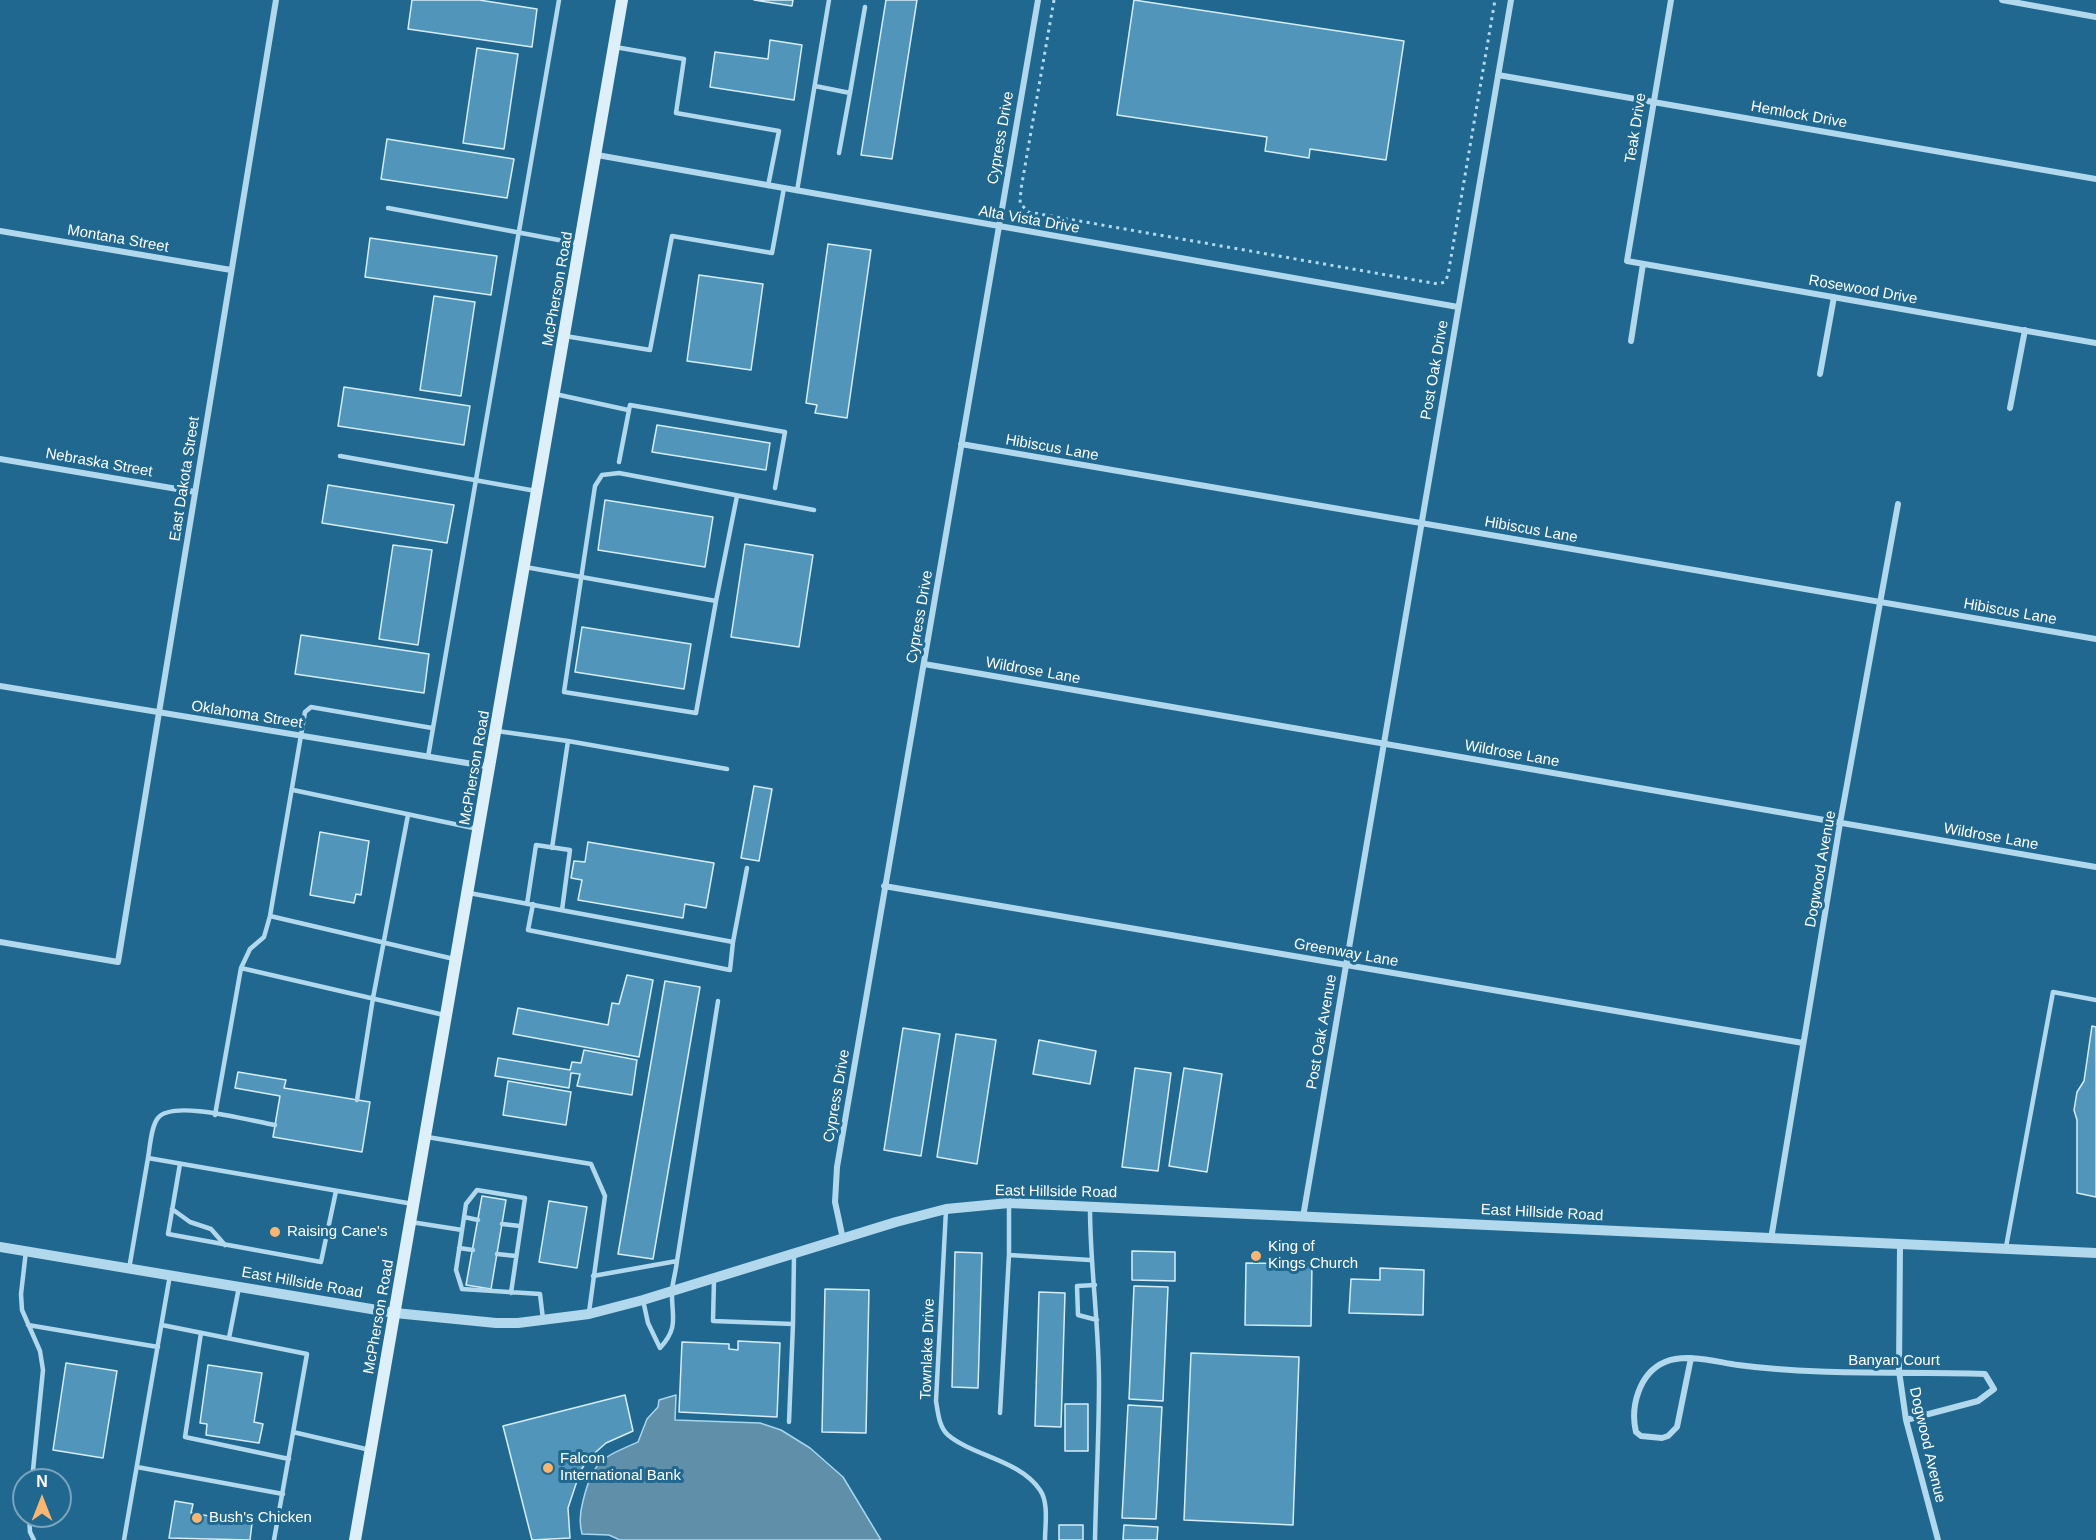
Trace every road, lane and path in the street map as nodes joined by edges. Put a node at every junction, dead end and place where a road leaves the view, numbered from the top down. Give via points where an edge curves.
1 (276, 0) edge
2 (559, 0) edge
3 (622, 0) edge
4 (829, 0) edge
5 (1038, 0) edge
6 (1054, 0) edge
7 (1495, 0) edge
8 (1511, 0) edge
9 (1671, 0) edge
10 (2002, 0) edge
11 (865, 7) dead end
12 (2096, 16) edge
13 (615, 47) junction
14 (1498, 75) junction
15 (814, 86) junction
16 (850, 93) junction
17 (1653, 102) junction
18 (839, 153) dead end
19 (597, 155) junction
20 (2096, 179) edge
21 (768, 186) junction
22 (784, 188) junction
23 (797, 191) junction
24 (388, 208) dead end
25 (998, 226) junction
26 (0, 231) edge
27 (519, 233) junction
28 (581, 244) junction
29 (1627, 261) joint
30 (1643, 264) junction
31 (231, 270) junction
32 (1834, 297) junction
33 (1458, 307) junction
34 (2025, 330) junction
35 (565, 336) junction
36 (1631, 340) dead end
37 (2096, 343) edge
38 (1820, 374) dead end
39 (555, 394) junction
40 (2010, 408) dead end
41 (628, 410) junction
42 (961, 444) junction
43 (340, 456) dead end
44 (0, 459) edge
45 (619, 462) dead end
46 (476, 479) junction
47 (775, 488) dead end
48 (538, 491) junction
49 (195, 492) junction
50 (737, 496) junction
51 (1898, 504) dead end
52 (814, 510) dead end
53 (1421, 524) junction
54 (525, 567) junction
55 (579, 576) junction
56 (716, 601) junction
57 (1880, 602) junction
58 (2096, 639) edge
59 (924, 664) junction
60 (0, 686) edge
61 (159, 712) junction
62 (432, 728) junction
63 (497, 731) junction
64 (302, 736) junction
65 (568, 741) junction
66 (1384, 744) junction
67 (428, 757) junction
68 (491, 767) junction
69 (727, 769) dead end
70 (293, 790) junction
71 (408, 815) junction
72 (1840, 823) junction
73 (480, 830) junction
74 (552, 848) junction
75 (2096, 867) edge
76 (747, 868) dead end
77 (884, 886) junction
78 (469, 893) junction
79 (530, 904) junction
80 (562, 910) junction
81 (270, 916) junction
82 (0, 942) edge
83 (733, 942) junction
84 (383, 944) junction
85 (457, 960) junction
86 (1346, 965) junction
87 (241, 968) junction
88 (373, 998) junction
89 (2096, 1000) edge
90 (718, 1001) dead end
91 (447, 1015) junction
92 (1803, 1043) junction
93 (357, 1100) dead end
94 (215, 1115) junction
95 (275, 1125) dead end
96 (427, 1137) junction
97 (148, 1158) junction
98 (180, 1164) junction
99 (336, 1191) junction
100 (1009, 1203) junction
101 (414, 1205) junction
102 (1090, 1208) junction
103 (172, 1209) junction
104 (946, 1209) junction
105 (464, 1217) junction
106 (1303, 1217) junction
107 (478, 1220) dead end
108 (411, 1222) junction
109 (502, 1224) dead end
110 (520, 1226) junction
111 (462, 1230) junction
112 (843, 1239) junction
113 (1771, 1240) junction
114 (225, 1245) junction
115 (1900, 1245) junction
116 (0, 1247) edge
117 (459, 1248) junction
118 (2006, 1248) junction
119 (472, 1250) dead end
120 (26, 1251) junction
121 (794, 1253) junction
122 (2096, 1253) edge
123 (497, 1254) dead end
124 (516, 1256) junction
125 (1009, 1256) junction
126 (1090, 1260) junction
127 (677, 1261) junction
128 (129, 1269) junction
129 (170, 1275) junction
130 (593, 1276) junction
131 (714, 1278) junction
132 (1095, 1285) junction
133 (239, 1287) junction
134 (672, 1291) junction
135 (511, 1293) junction
136 (643, 1300) junction
137 (395, 1314) junction
138 (589, 1314) junction
139 (543, 1319) junction
140 (1097, 1320) junction
141 (793, 1324) junction
142 (28, 1325) junction
143 (162, 1325) junction
144 (201, 1333) junction
145 (230, 1338) junction
146 (158, 1347) junction
147 (1691, 1358) junction
148 (1899, 1371) junction
149 (1000, 1413) dead end
150 (1906, 1420) junction
151 (789, 1422) dead end
152 (293, 1432) junction
153 (371, 1450) junction
154 (289, 1459) junction
155 (137, 1467) junction
156 (33, 1468) edge
157 (283, 1494) junction
158 (124, 1540) edge
159 (274, 1540) edge
160 (356, 1540) edge
161 (1045, 1540) edge
162 (1095, 1540) edge
163 (1938, 1540) edge

1 - 31 street, East Dakota Street
2 - 27 lane
3 - 13 main road, McPherson Road
4 - 15 lane
5 - 25 street, Cypress Drive
6 - 7 path via 1021,189 1020,203 1029,212 1438,284 1448,275
8 - 14 street, Post Oak Drive
9 - 17 street, Teak Drive
10 - 12 street
11 - 16 lane
13 - 19 main road, McPherson Road
13 - 21 lane via 684,59 676,113 779,131
14 - 17 street, Hemlock Drive
14 - 33 street, Post Oak Drive
15 - 16 lane
15 - 23 lane
16 - 18 lane
17 - 20 street, Hemlock Drive
17 - 29 street, Teak Drive
19 - 21 street, Alta Vista Drive
19 - 28 main road, McPherson Road
21 - 22 street, Alta Vista Drive
22 - 23 street, Alta Vista Drive
22 - 35 lane via 772,254 672,236 650,350
23 - 25 street, Alta Vista Drive
24 - 27 lane
25 - 33 street, Alta Vista Drive
25 - 42 street, Cypress Drive
26 - 31 street, Montana Street
27 - 28 lane
27 - 46 lane
28 - 35 main road, McPherson Road
29 - 30 street, Rosewood Drive
30 - 32 street, Rosewood Drive
30 - 36 street
31 - 49 street, East Dakota Street
32 - 34 street, Rosewood Drive
32 - 38 street
33 - 53 street, Post Oak Drive
34 - 37 street, Rosewood Drive
34 - 40 street
35 - 39 main road, McPherson Road
39 - 41 lane
39 - 48 main road, McPherson Road
41 - 45 lane
41 - 47 lane via 630,405 785,432
42 - 53 street, Hibiscus Lane
42 - 59 street, Cypress Drive
43 - 46 lane
44 - 49 street, Nebraska Street
46 - 48 lane
46 - 62 lane
48 - 54 main road, McPherson Road
49 - 61 street, East Dakota Street
50 - 52 lane
50 - 55 lane via 619,473 602,475 595,486
50 - 56 lane
51 - 57 street, Dogwood Avenue
53 - 57 street, Hibiscus Lane
53 - 66 street, Post Oak Drive
54 - 55 lane
54 - 63 main road, McPherson Road
55 - 56 lane
55 - 56 lane via 564,692 696,713
57 - 58 street, Hibiscus Lane
57 - 72 street, Dogwood Avenue
59 - 66 street, Wildrose Lane
59 - 77 street, Cypress Drive
60 - 61 street, Oklahoma Street
61 - 64 street, Oklahoma Street
61 - 82 street, East Dakota Street via 118,962
62 - 64 lane via 311,707 305,712
62 - 67 lane
63 - 65 lane
63 - 68 main road, McPherson Road
64 - 67 street, Oklahoma Street
64 - 70 lane
65 - 69 lane
65 - 74 lane
66 - 72 street, Wildrose Lane
66 - 86 street, Post Oak Avenue
67 - 68 street, Oklahoma Street
68 - 73 main road, McPherson Road
70 - 71 lane
70 - 81 lane
71 - 73 lane
71 - 84 lane
72 - 75 street, Wildrose Lane
72 - 92 street, Dogwood Avenue
73 - 78 main road, McPherson Road
74 - 79 lane via 536,845
74 - 80 lane via 570,850
76 - 83 lane
77 - 86 street, Greenway Lane
77 - 112 street, Cypress Drive via 837,1167 835,1202
78 - 79 lane
78 - 85 main road, McPherson Road
79 - 80 lane
79 - 83 lane via 528,930 730,970
80 - 83 lane
81 - 84 lane
81 - 87 lane via 264,937 250,950
84 - 85 lane
84 - 88 lane
85 - 91 main road, McPherson Road
86 - 92 street, Greenway Lane
86 - 106 street, Post Oak Avenue
87 - 88 lane
87 - 94 lane
88 - 91 lane
88 - 93 lane
89 - 118 lane via 2052,992
90 - 127 lane
91 - 96 main road, McPherson Road
92 - 113 street, Dogwood Avenue
94 - 95 lane
94 - 97 lane via 184,1108 165,1111 156,1119
96 - 101 main road, McPherson Road
96 - 130 lane via 591,1164 605,1196
97 - 98 lane
97 - 128 lane
98 - 99 lane
98 - 103 lane
99 - 101 lane
99 - 114 lane via 321,1262
100 - 102 street, East Hillside Road
100 - 104 street, East Hillside Road
100 - 125 lane
101 - 108 main road, McPherson Road
102 - 106 street, East Hillside Road
102 - 126 lane
103 - 114 lane via 190,1222 211,1228
103 - 114 lane via 168,1234
104 - 112 street, East Hillside Road
104 - 161 lane, Townlake Drive via 936,1401 939,1421 948,1435 1026,1474 1041,1491 1046,1513
105 - 107 lane
105 - 110 lane via 466,1204 477,1190 525,1198
105 - 111 lane
106 - 113 street, East Hillside Road
108 - 111 lane
108 - 137 main road, McPherson Road
109 - 110 lane
110 - 124 lane
111 - 117 lane
112 - 121 street, East Hillside Road
113 - 115 street, East Hillside Road
115 - 118 street, East Hillside Road
115 - 148 street, Dogwood Avenue
116 - 120 street, East Hillside Road
117 - 119 lane
117 - 135 lane via 456,1270 462,1289
118 - 122 street, East Hillside Road
120 - 128 street, East Hillside Road
120 - 142 lane via 21,1294
121 - 131 street, East Hillside Road
121 - 141 lane
123 - 124 lane
124 - 135 lane
125 - 126 lane
125 - 149 lane
126 - 132 lane
127 - 130 lane
127 - 134 lane
128 - 129 street, East Hillside Road
129 - 133 street, East Hillside Road
129 - 143 lane
130 - 138 lane
131 - 134 street, East Hillside Road
131 - 141 lane via 713,1321
132 - 140 lane
132 - 140 lane via 1077,1286 1078,1315
133 - 137 street, East Hillside Road
133 - 145 lane
134 - 136 street, East Hillside Road
134 - 136 lane via 671,1336 660,1348
135 - 139 lane via 540,1294
136 - 138 street, East Hillside Road
137 - 139 street, East Hillside Road via 496,1323
137 - 153 main road, McPherson Road
138 - 139 street, East Hillside Road
140 - 162 lane
141 - 151 lane
142 - 146 lane
142 - 156 lane via 40,1351 43,1370
143 - 144 lane
143 - 146 lane
144 - 145 lane
144 - 154 lane via 185,1437
145 - 152 lane via 307,1354
146 - 155 lane
147 - 147 street, Banyan Court via 1666,1362 1648,1373 1638,1392 1636,1432 1641,1436 1662,1438 1677,1427
147 - 148 street, Banyan Court via 1801,1372
148 - 150 street, Dogwood Avenue
148 - 150 street, Banyan Court via 1985,1374 1994,1389 1978,1401
150 - 163 street, Dogwood Avenue
152 - 153 lane
152 - 154 lane
153 - 160 main road, McPherson Road
154 - 157 lane
155 - 157 lane
155 - 158 lane
157 - 159 lane

